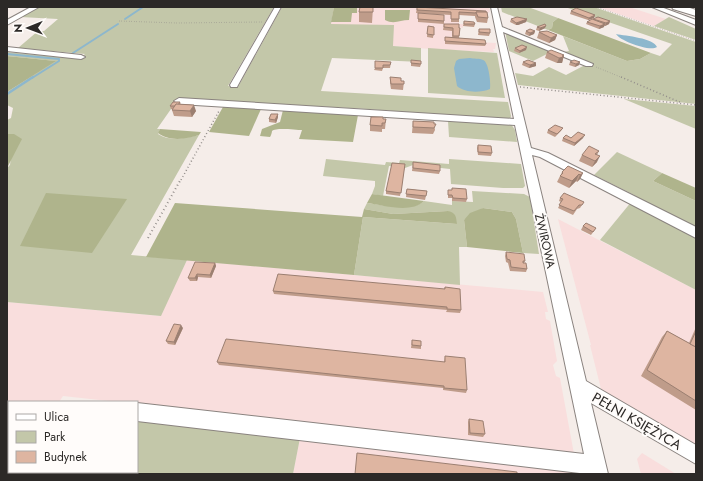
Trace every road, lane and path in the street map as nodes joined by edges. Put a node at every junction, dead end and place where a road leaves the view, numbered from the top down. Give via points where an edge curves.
1 (36, 7) edge
2 (278, 7) edge
3 (494, 7) edge
4 (596, 7) edge
5 (655, 7) edge
6 (677, 7) edge
7 (696, 13) edge
8 (119, 21) dead end
9 (269, 22) junction
10 (7, 23) edge
11 (696, 23) edge
12 (499, 29) junction
13 (696, 41) edge
14 (7, 50) edge
15 (81, 56) dead end
16 (589, 64) joint
17 (234, 85) dead end
18 (511, 86) junction
19 (180, 101) edge
20 (223, 103) junction
21 (686, 104) junction
22 (696, 105) edge
23 (519, 122) junction
24 (525, 150) junction
25 (696, 233) edge
26 (148, 238) dead end
27 (578, 386) junction
28 (138, 412) edge
29 (696, 456) edge
30 (597, 470) edge

1 - 10 street
2 - 9 street
3 - 12 street, ŻWIROWA
4 - 13 path
5 - 11 street
6 - 7 highway
8 - 9 path
9 - 17 street
12 - 16 street
12 - 18 street, ŻWIROWA
14 - 15 street
16 - 21 path
18 - 21 path
18 - 23 street, ŻWIROWA
19 - 20 street
20 - 23 street
20 - 26 path
21 - 22 path
23 - 24 street, ŻWIROWA
24 - 25 street via 544,155
24 - 27 street, ŻWIROWA
27 - 29 street, PEŁNI KSIĘŻYCA
27 - 30 street, ŻWIROWA
28 - 30 street

